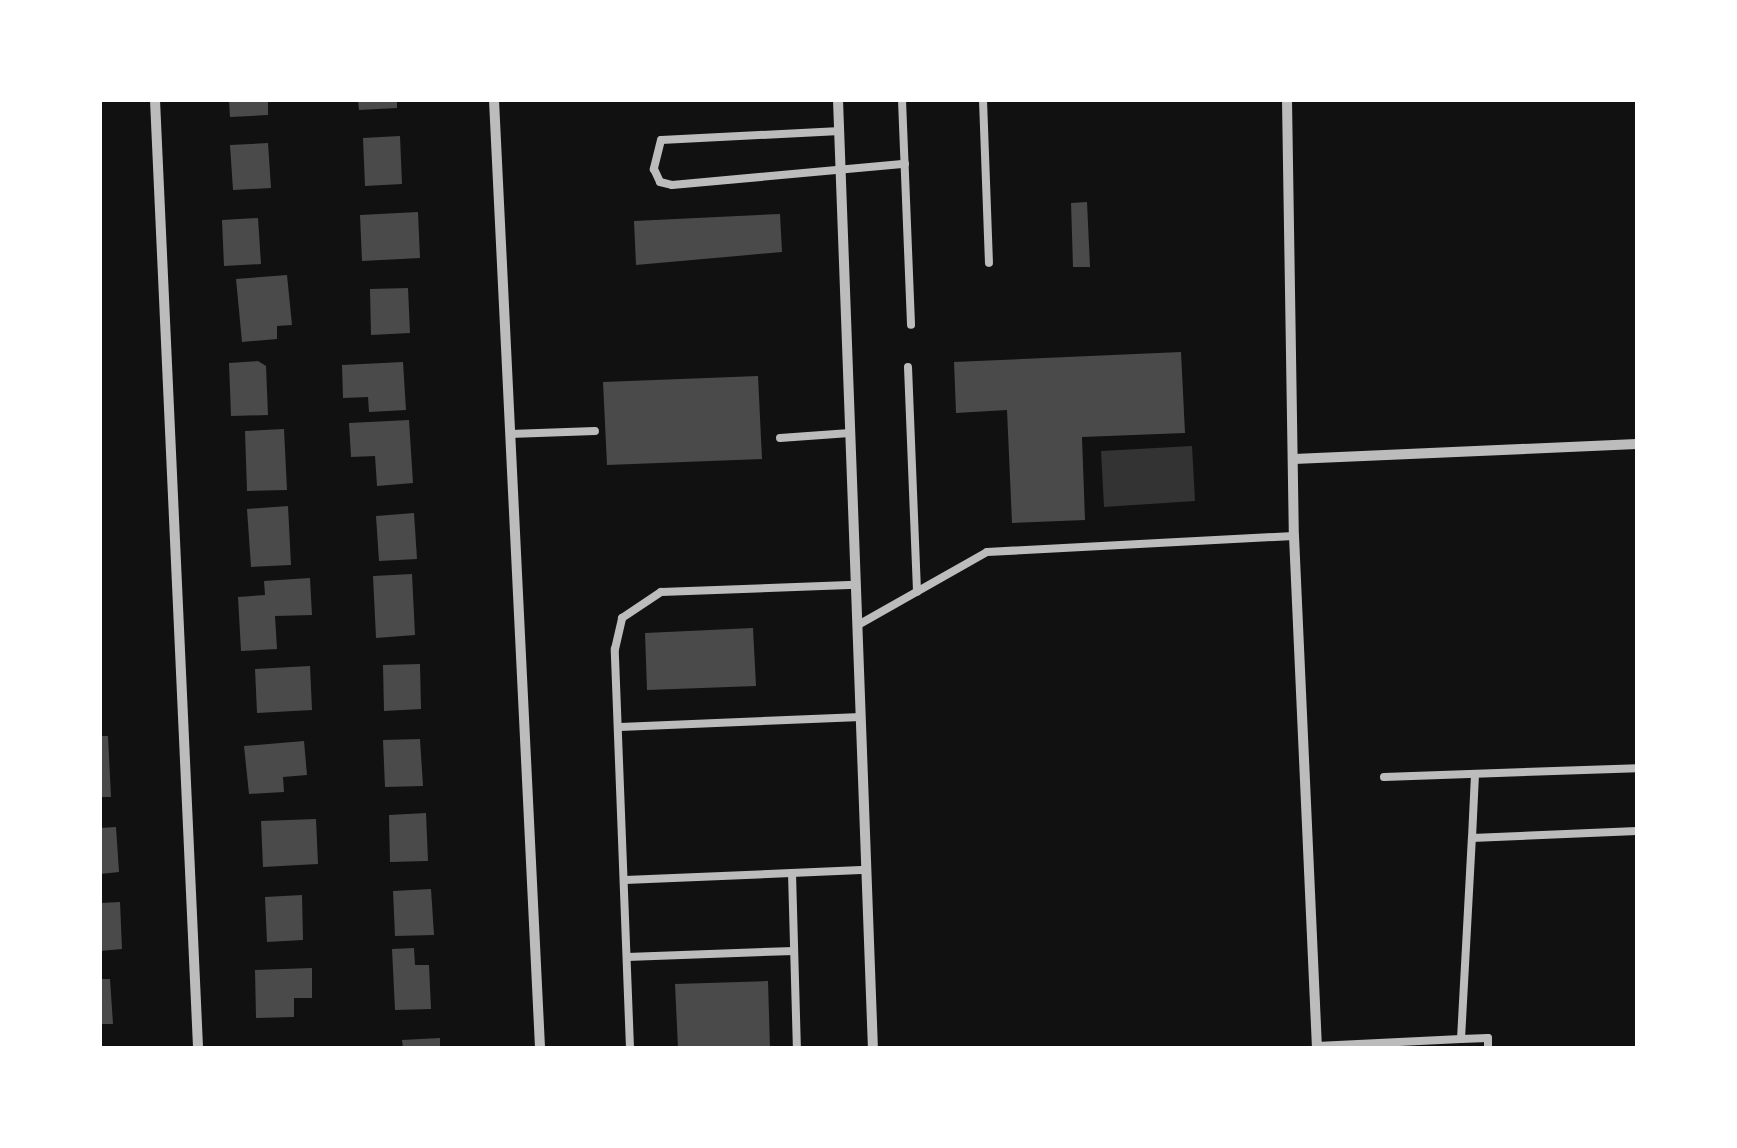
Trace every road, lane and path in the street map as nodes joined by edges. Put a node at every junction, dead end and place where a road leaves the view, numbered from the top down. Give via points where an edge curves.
1 (155, 100) edge
2 (494, 100) edge
3 (838, 100) edge
4 (902, 100) edge
5 (983, 100) edge
6 (1287, 100) edge
7 (840, 131) junction
8 (905, 164) junction
9 (842, 174) junction
10 (989, 263) dead end
11 (912, 325) dead end
12 (908, 368) dead end
13 (595, 431) dead end
14 (850, 433) junction
15 (510, 434) junction
16 (780, 438) dead end
17 (1637, 444) edge
18 (1294, 459) junction
19 (1294, 536) junction
20 (856, 585) junction
21 (916, 592) junction
22 (858, 625) junction
23 (861, 716) junction
24 (620, 727) junction
25 (1637, 768) edge
26 (1475, 774) junction
27 (1384, 777) dead end
28 (1637, 832) edge
29 (1472, 838) junction
30 (867, 870) junction
31 (792, 873) junction
32 (625, 880) junction
33 (794, 951) junction
34 (628, 956) junction
35 (1461, 1040) junction
36 (1317, 1047) edge
37 (198, 1048) edge
38 (540, 1048) edge
39 (630, 1048) edge
40 (798, 1048) edge
41 (873, 1048) edge
42 (1488, 1048) edge

1 - 37 street
2 - 15 street
3 - 7 street
4 - 8 lane
5 - 10 lane
6 - 18 street
7 - 9 street
7 - 9 lane via 661,140 653,158 660,182 672,185
8 - 9 lane
8 - 11 lane
9 - 14 street
12 - 21 lane
13 - 15 lane
14 - 16 lane
14 - 20 street
15 - 38 street
17 - 18 street
18 - 19 street
19 - 21 lane via 987,552
19 - 36 street
20 - 22 street
20 - 24 lane via 645,596 616,633
21 - 22 lane
22 - 23 street
23 - 24 lane
23 - 30 street
24 - 32 lane
25 - 26 lane
26 - 27 lane
26 - 29 lane
28 - 29 lane
29 - 35 lane
30 - 31 lane
30 - 41 street
31 - 32 lane
31 - 33 lane
32 - 34 lane
33 - 34 lane
33 - 40 lane
34 - 39 lane
35 - 36 lane
35 - 42 lane via 1488,1038

